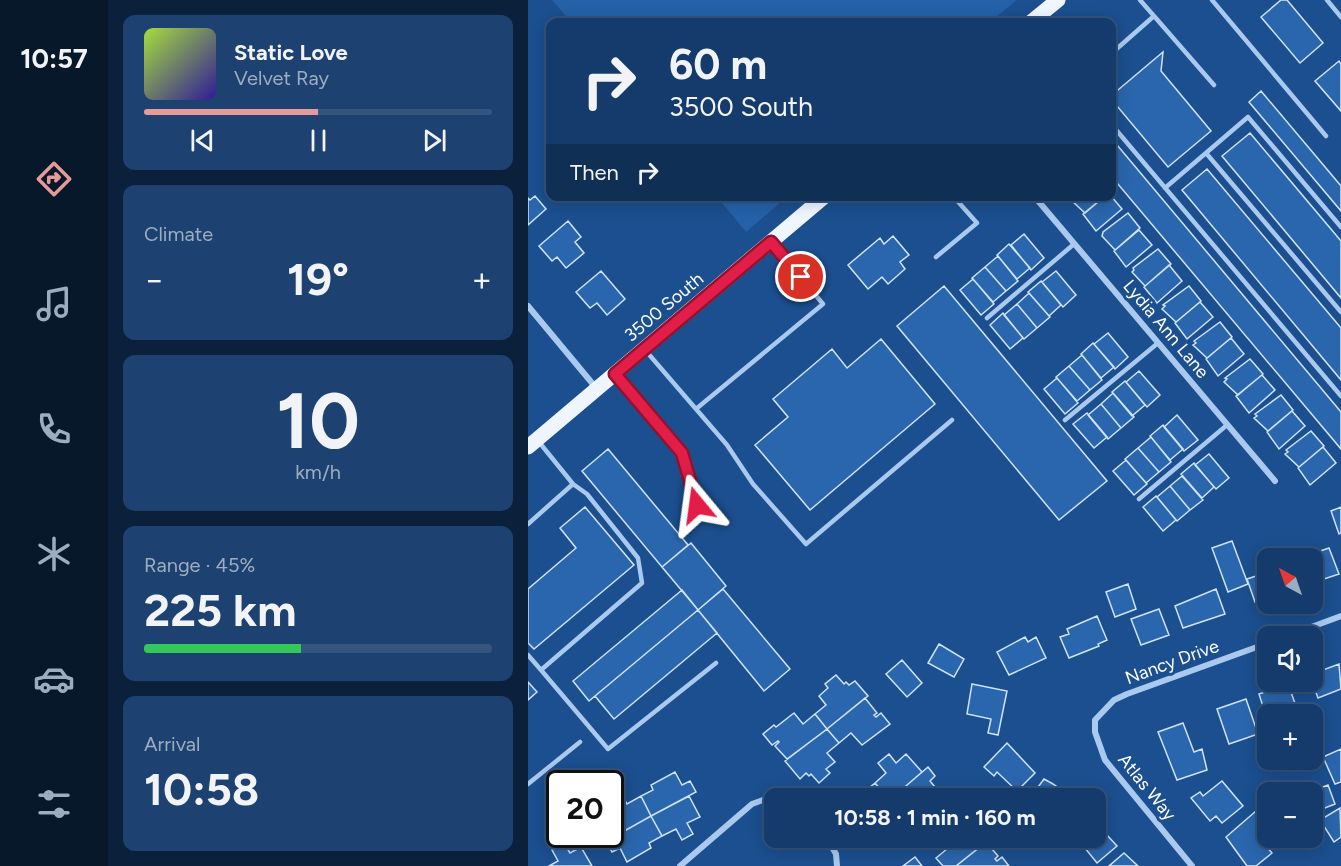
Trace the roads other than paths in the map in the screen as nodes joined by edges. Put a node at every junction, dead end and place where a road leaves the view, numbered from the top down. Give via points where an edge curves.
1 (1058, 0) edge
2 (1140, 0) edge
3 (1212, 0) edge
4 (1327, 0) edge
5 (1154, 16) junction
6 (1341, 17) edge
7 (1036, 18) edge
8 (1116, 49) edge
9 (1214, 85) dead end
10 (1116, 130) edge
11 (1326, 136) dead end
12 (1206, 153) junction
13 (1165, 188) junction
14 (819, 201) edge
15 (957, 201) edge
16 (1038, 201) edge
17 (1341, 227) edge
18 (771, 242) junction
19 (1074, 244) junction
20 (936, 257) dead end
21 (528, 306) edge
22 (1341, 312) edge
23 (987, 318) dead end
24 (1158, 343) junction
25 (644, 349) junction
26 (615, 374) junction
27 (597, 389) junction
28 (1341, 396) edge
29 (696, 409) junction
30 (952, 420) dead end
31 (1065, 420) dead end
32 (1227, 425) junction
33 (532, 444) edge
34 (1275, 481) dead end
35 (573, 484) junction
36 (1139, 500) dead end
37 (697, 505) dead end
38 (528, 524) edge
39 (1341, 616) edge
40 (1314, 626) edge
41 (1257, 647) edge
42 (528, 655) edge
43 (716, 663) dead end
44 (541, 670) junction
45 (1095, 720) joint
46 (580, 742) dead end
47 (528, 784) edge
48 (764, 799) edge
49 (832, 848) edge
50 (680, 866) edge
51 (837, 866) edge
52 (1192, 866) edge

1 - 7 main road
2 - 5 lane
3 - 11 lane
4 - 6 lane
5 - 8 lane
5 - 9 lane
10 - 13 lane
12 - 13 lane
12 - 17 lane via 1248,117
12 - 22 lane
13 - 28 lane
14 - 18 main road, 3500 South
15 - 20 lane via 976,223
16 - 19 street, Lydia Ann Lane
18 - 25 main road, 3500 South
18 - 29 lane via 823,304
19 - 23 lane
19 - 24 street, Lydia Ann Lane
21 - 27 street
24 - 31 lane
24 - 32 street, Lydia Ann Lane
25 - 26 main road, 3500 South
25 - 29 lane
26 - 27 main road, 3500 South
26 - 37 lane via 682,453
27 - 33 main road, 3500 South
29 - 30 lane via 753,484 806,544
32 - 34 street, Lydia Ann Lane
32 - 36 lane
33 - 35 lane
35 - 38 lane
35 - 44 lane via 587,494 638,558 642,583
39 - 40 street
41 - 45 street, Nancy Drive via 1127,694 1114,700
42 - 44 lane
43 - 44 lane via 608,749
45 - 52 street, Atlas Way via 1105,760
46 - 47 lane
48 - 50 street via 752,804
49 - 51 street

